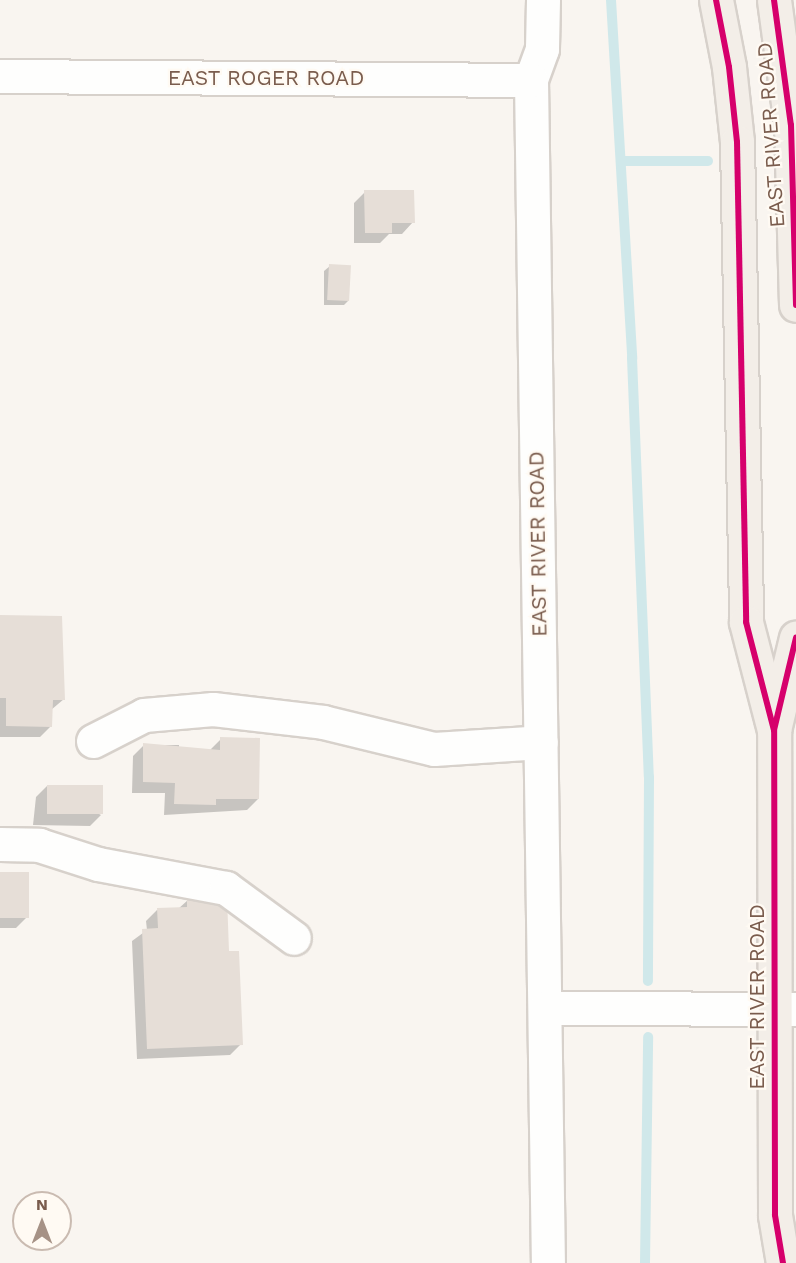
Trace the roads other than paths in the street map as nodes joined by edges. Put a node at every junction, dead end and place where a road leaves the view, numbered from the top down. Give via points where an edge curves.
1 (543, 0) edge
2 (716, 0) edge
3 (774, 0) edge
4 (0, 76) edge
5 (531, 80) junction
6 (796, 305) edge
7 (796, 638) edge
8 (774, 730) junction
9 (93, 741) dead end
10 (541, 742) junction
11 (0, 844) edge
12 (294, 938) dead end
13 (545, 1008) junction
14 (785, 1010) edge
15 (785, 1156) edge
16 (775, 1215) junction
17 (548, 1263) edge
18 (764, 1263) edge
19 (783, 1263) edge

1 - 5 street via 542,49
2 - 8 main road, EAST RIVER ROAD via 737,142 746,622
3 - 6 main road, EAST RIVER ROAD via 791,124
4 - 5 street, EAST ROGER ROAD
5 - 10 street, EAST RIVER ROAD
7 - 8 main road, EAST RIVER ROAD
8 - 14 main road, EAST RIVER ROAD
9 - 10 street via 144,715 213,709 323,722 434,749
10 - 13 street, EAST RIVER ROAD
11 - 12 street via 39,845 98,864 226,888
13 - 14 street, EAST RIVER ROAD
13 - 17 street, EAST RIVER ROAD
14 - 15 main road, EAST RIVER ROAD
15 - 16 main road, EAST RIVER ROAD
16 - 18 main road, EAST RIVER ROAD
16 - 19 main road, EAST RIVER ROAD

